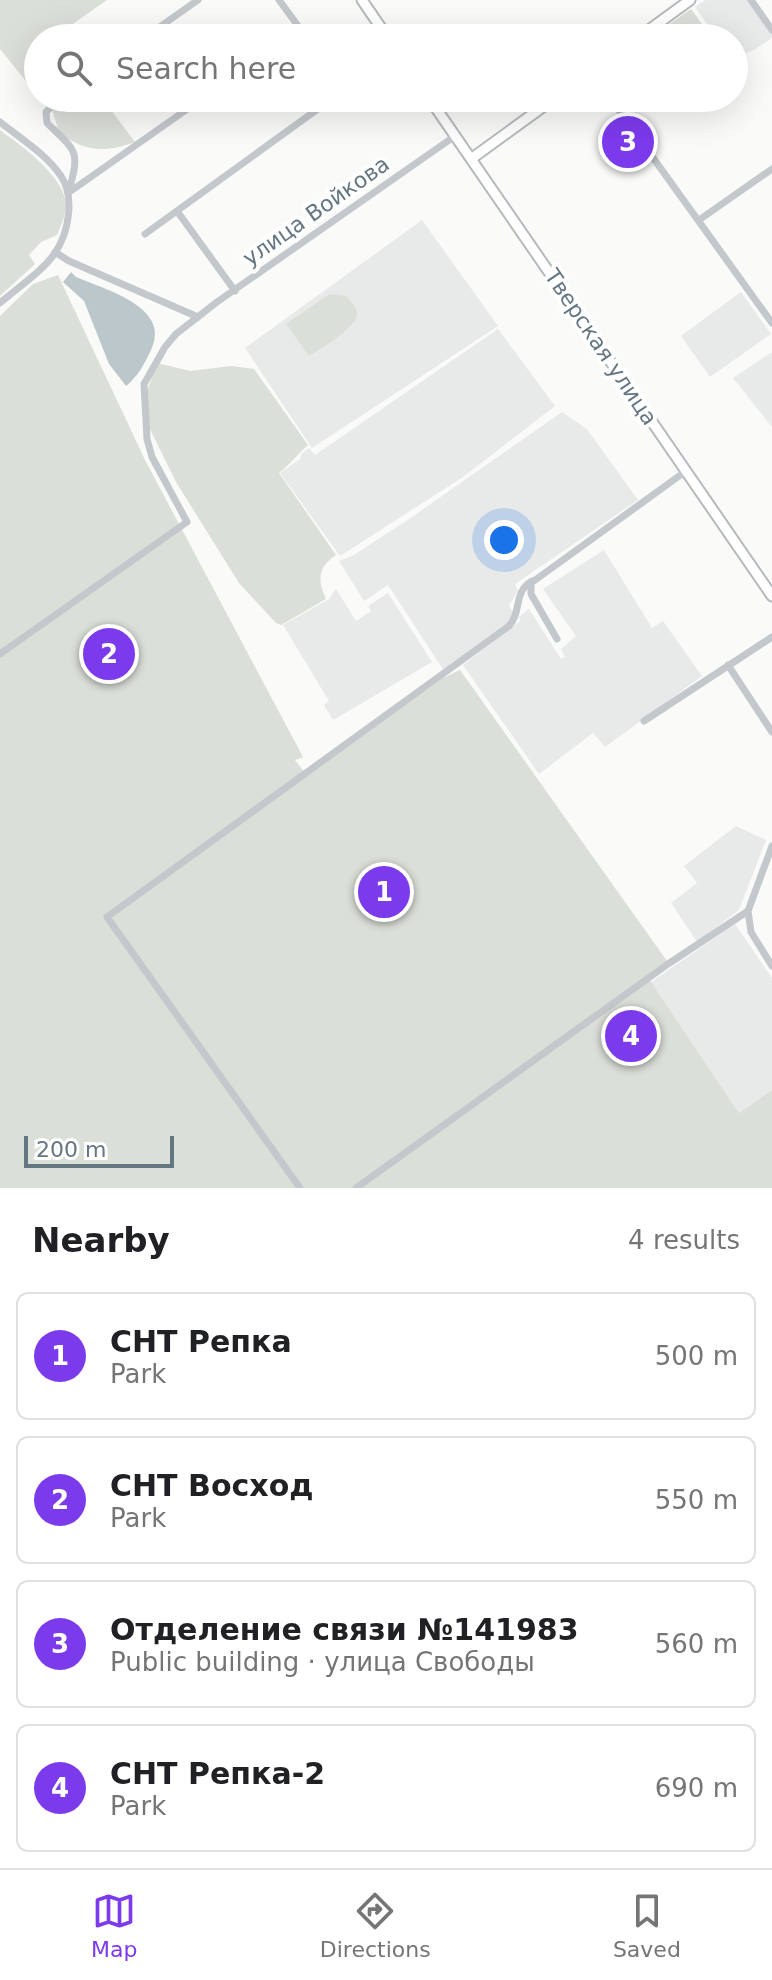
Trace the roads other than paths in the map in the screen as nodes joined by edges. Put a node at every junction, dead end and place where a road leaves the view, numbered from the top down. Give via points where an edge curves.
1 (198, 0) edge
2 (279, 0) edge
3 (362, 0) edge
4 (690, 0) edge
5 (751, 0) edge
6 (164, 24) edge
7 (297, 24) edge
8 (378, 24) edge
9 (657, 24) edge
10 (772, 30) edge
11 (46, 112) edge
12 (183, 112) edge
13 (314, 112) edge
14 (439, 112) edge
15 (536, 112) edge
16 (620, 112) edge
17 (0, 122) edge
18 (455, 136) junction
19 (471, 159) junction
20 (772, 169) edge
21 (68, 193) junction
22 (177, 211) junction
23 (699, 220) junction
24 (145, 234) dead end
25 (55, 252) junction
26 (235, 291) junction
27 (0, 303) edge
28 (198, 317) junction
29 (772, 323) edge
30 (686, 471) junction
31 (532, 581) junction
32 (772, 596) edge
33 (772, 637) edge
34 (557, 639) dead end
35 (0, 654) edge
36 (728, 665) junction
37 (644, 721) dead end
38 (772, 732) edge
39 (772, 846) edge
40 (748, 911) junction
41 (772, 966) edge
42 (300, 1188) edge
43 (356, 1188) edge

1 - 6 street
2 - 7 street
3 - 8 main road
4 - 9 main road
5 - 10 street
11 - 21 street via 47,123 74,149
12 - 21 street
13 - 22 street
14 - 18 main road, Тверская улица
15 - 19 main road
16 - 23 street
17 - 21 street via 49,162
18 - 19 main road, Тверская улица
18 - 26 street, улица Войкова
19 - 30 main road, Тверская улица
20 - 23 street
21 - 25 street via 66,223
22 - 24 street
22 - 26 street
23 - 29 street
25 - 27 street
25 - 28 street
26 - 28 street, улица Войкова
28 - 35 street, улица Войкова via 165,347 144,384 152,457 187,522
30 - 31 street
30 - 32 main road, Тверская улица
31 - 34 street via 531,594
31 - 42 street via 524,585 509,626 107,917
33 - 36 street
36 - 37 street
36 - 38 street
39 - 40 street
40 - 41 street via 751,932
40 - 43 street

